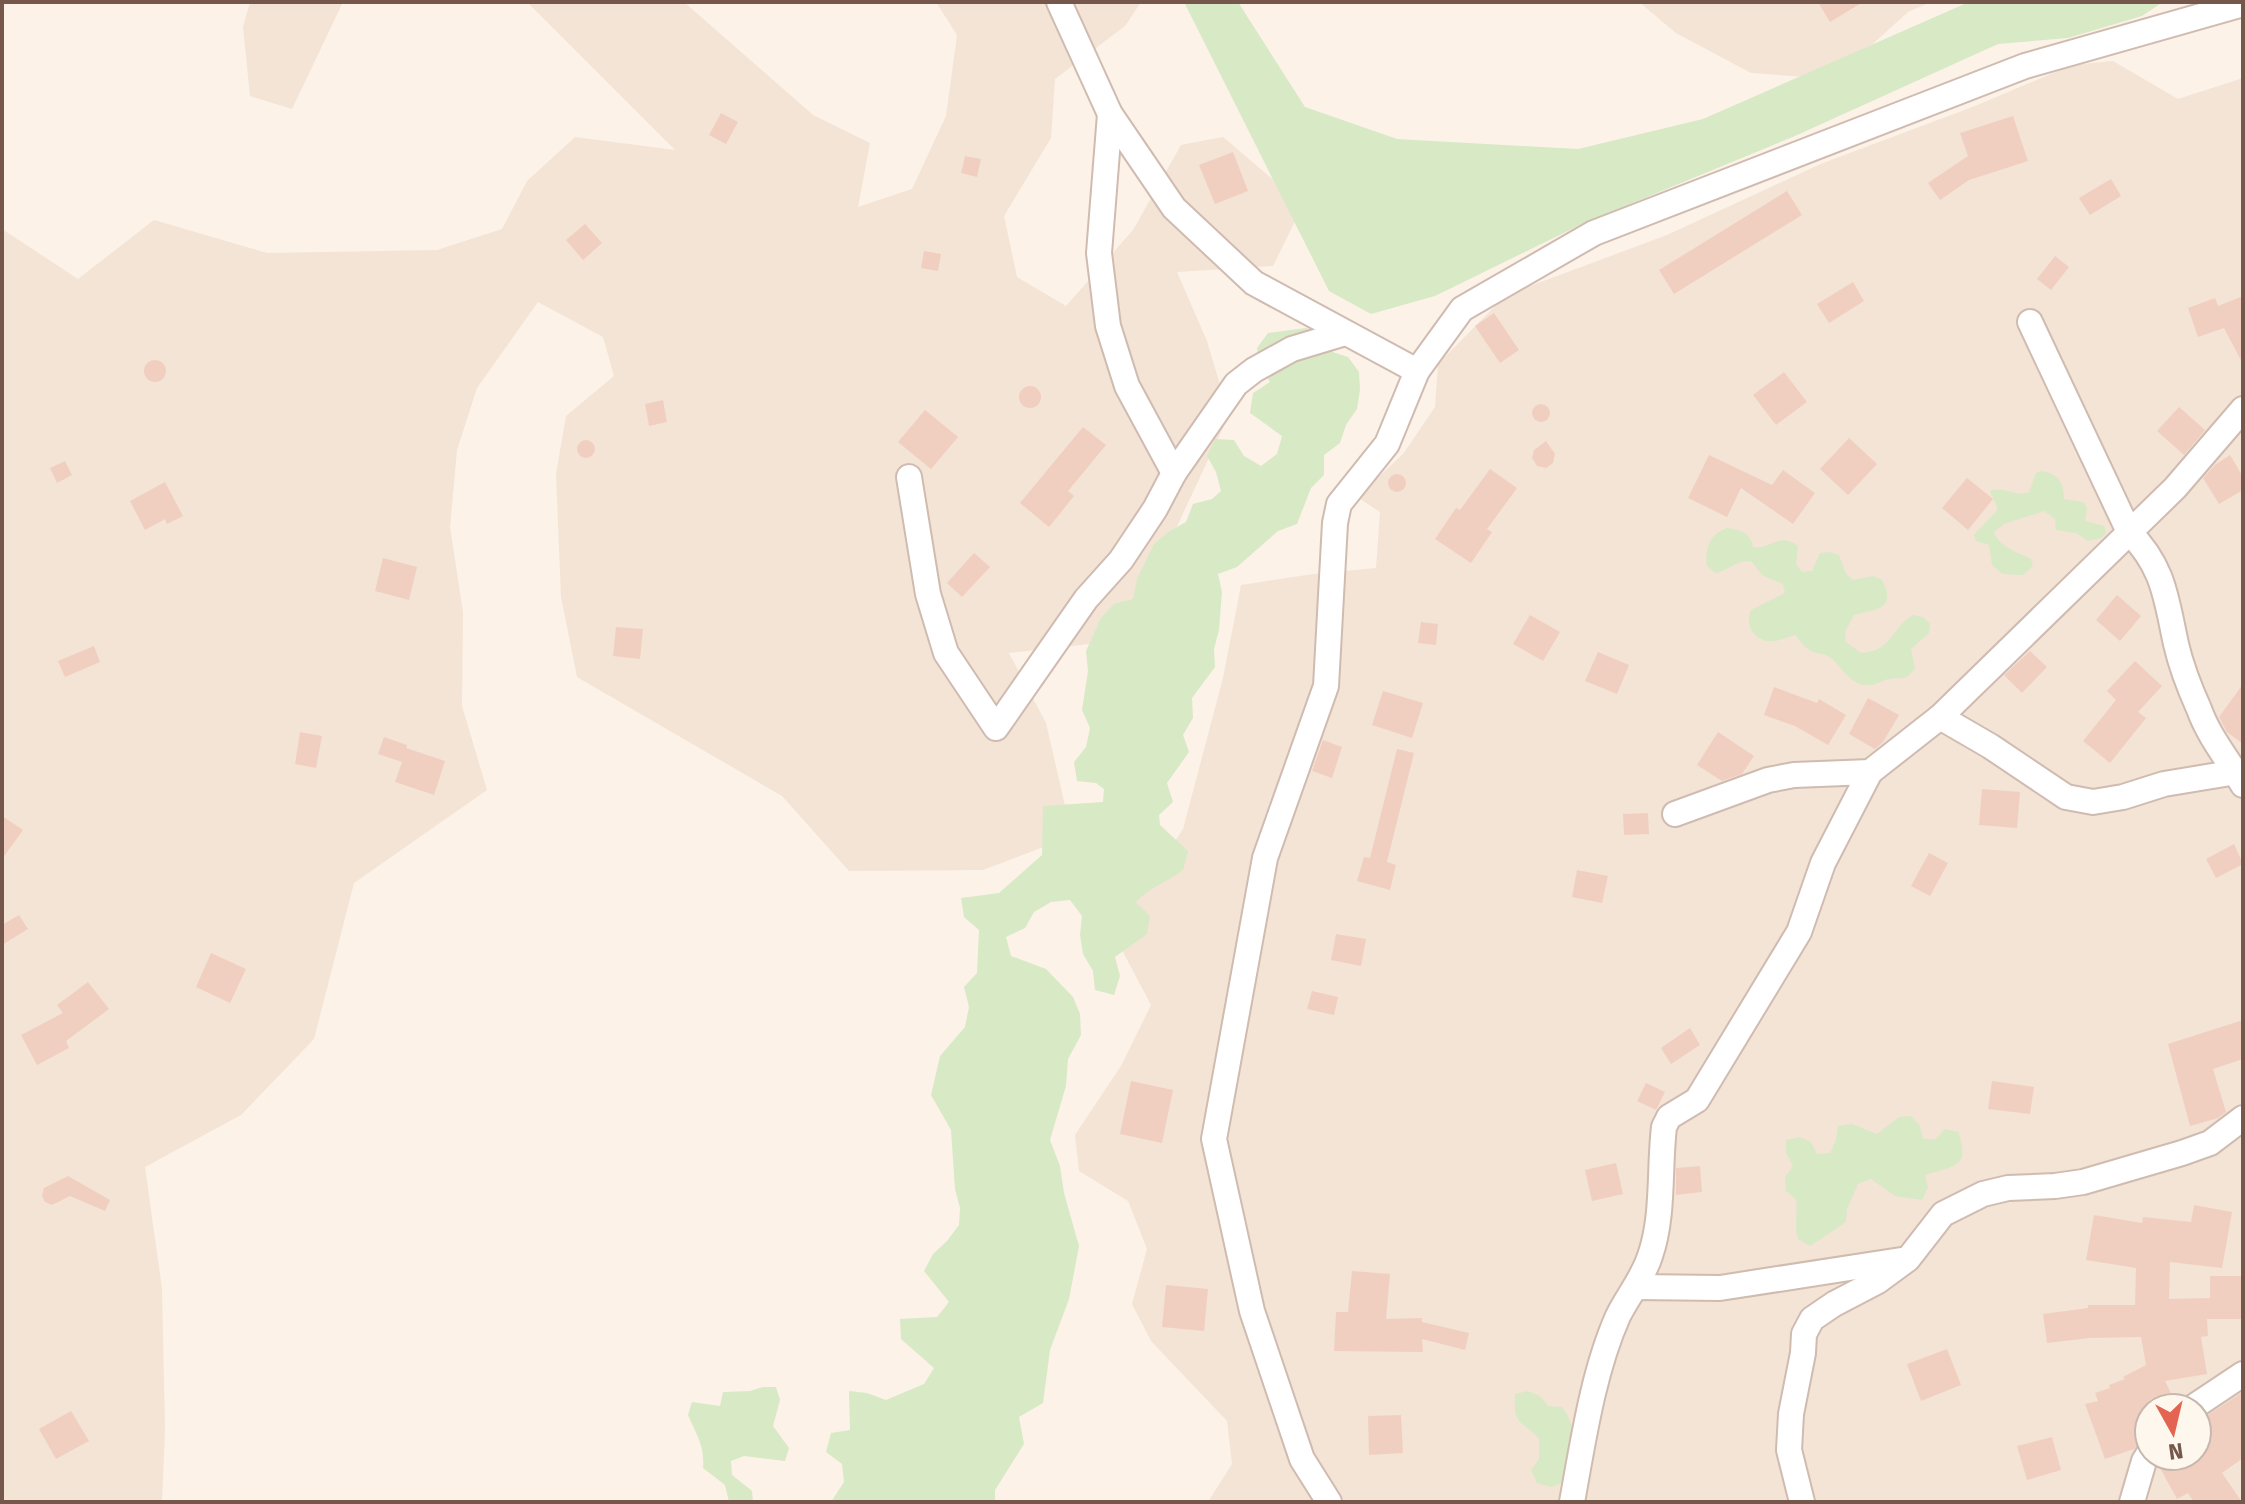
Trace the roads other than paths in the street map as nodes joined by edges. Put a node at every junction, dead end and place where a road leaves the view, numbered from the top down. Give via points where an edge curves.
1 (1059, 2) edge
2 (2243, 4) edge
3 (1110, 114) junction
4 (2030, 322) dead end
5 (1345, 333) junction
6 (1417, 371) junction
7 (2243, 409) edge
8 (1174, 473) junction
9 (909, 477) dead end
10 (2129, 532) junction
11 (1940, 717) junction
12 (1870, 772) junction
13 (2240, 775) edge
14 (1675, 814) dead end
15 (2243, 1118) edge
16 (1908, 1259) junction
17 (1636, 1287) junction
18 (2243, 1374) edge
19 (2213, 1394) edge
20 (2141, 1472) edge
21 (1329, 1502) edge
22 (1572, 1502) edge
23 (1802, 1502) edge
24 (2132, 1502) edge

1 - 3 street
2 - 6 street via 2025,66 1594,233 1462,309
3 - 5 street via 1174,208 1254,283
3 - 8 street via 1099,253 1108,326 1127,386
4 - 10 street
5 - 6 street
5 - 8 street via 1292,349 1236,384
6 - 21 street via 1387,444 1339,504 1326,686 1265,858 1214,1139 1252,1311 1302,1459
7 - 10 street
8 - 9 street via 1121,560 1086,599 996,728 946,653 928,594
10 - 11 street
10 - 13 street via 2156,567 2207,731
11 - 12 street
11 - 13 street via 2066,797 2093,802 2164,784
12 - 14 street via 1768,780
12 - 17 street via 1823,863 1799,932 1697,1100 1669,1117 1664,1127 1657,1226 1651,1256
15 - 16 street via 2210,1143 2083,1182 1983,1194 1943,1214
16 - 17 street via 1720,1288
16 - 23 street via 1812,1319 1804,1334 1789,1450
17 - 22 street via 1619,1316 1593,1395
18 - 19 street
20 - 24 street

